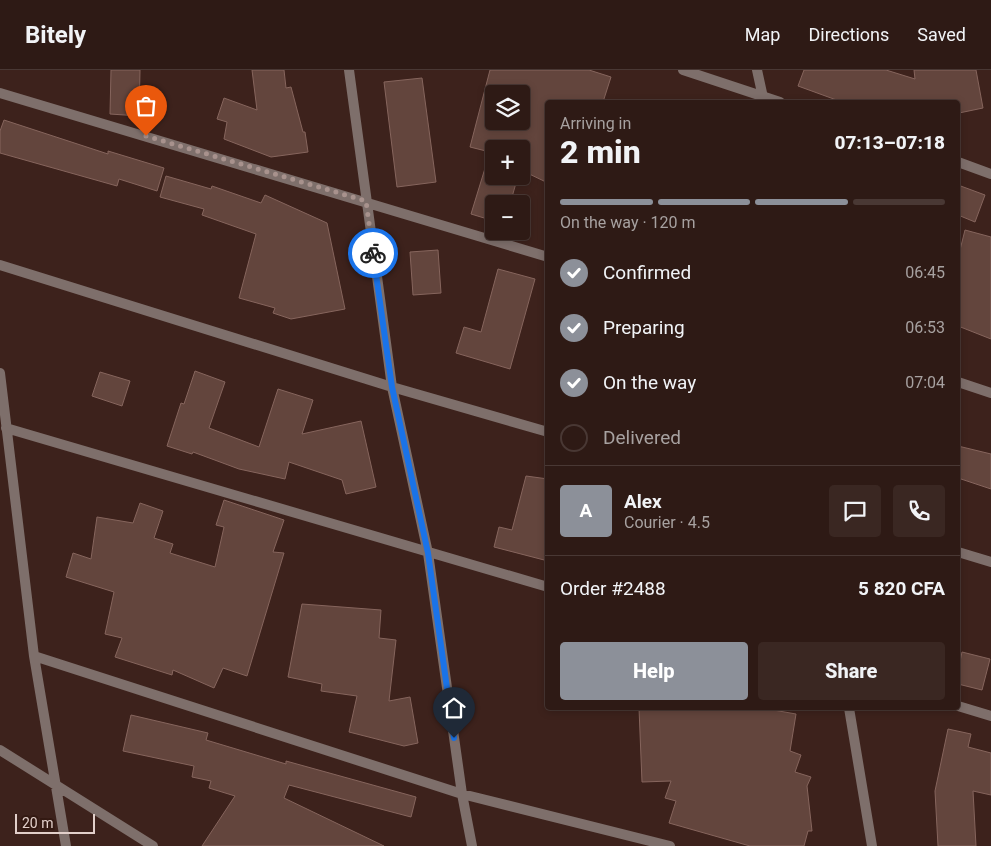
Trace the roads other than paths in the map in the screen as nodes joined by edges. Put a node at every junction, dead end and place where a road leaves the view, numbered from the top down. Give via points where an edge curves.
1 (349, 70) edge
2 (684, 70) edge
3 (757, 70) edge
4 (0, 93) edge
5 (763, 100) edge
6 (960, 163) edge
7 (991, 174) edge
8 (366, 201) junction
9 (545, 256) edge
10 (0, 265) edge
11 (0, 373) edge
12 (960, 383) edge
13 (392, 387) junction
14 (991, 392) edge
15 (6, 428) junction
16 (545, 431) edge
17 (428, 553) junction
18 (960, 553) edge
19 (991, 562) edge
20 (545, 586) edge
21 (34, 656) junction
22 (960, 707) edge
23 (849, 710) edge
24 (991, 716) edge
25 (0, 750) edge
26 (55, 784) junction
27 (462, 794) junction
28 (66, 846) edge
29 (153, 846) edge
30 (472, 846) edge
31 (670, 846) edge
32 (872, 846) edge

1 - 8 street
2 - 5 street
3 - 5 street
4 - 8 street
6 - 7 street
8 - 9 street
8 - 13 street
10 - 13 street
11 - 15 street
12 - 14 street
13 - 16 street
13 - 17 street
15 - 17 street
15 - 21 street
17 - 20 street
17 - 27 street
18 - 19 street
21 - 26 street
21 - 27 street
22 - 24 street
23 - 32 street
25 - 26 street
26 - 28 street
26 - 29 street
27 - 30 street
27 - 31 street

